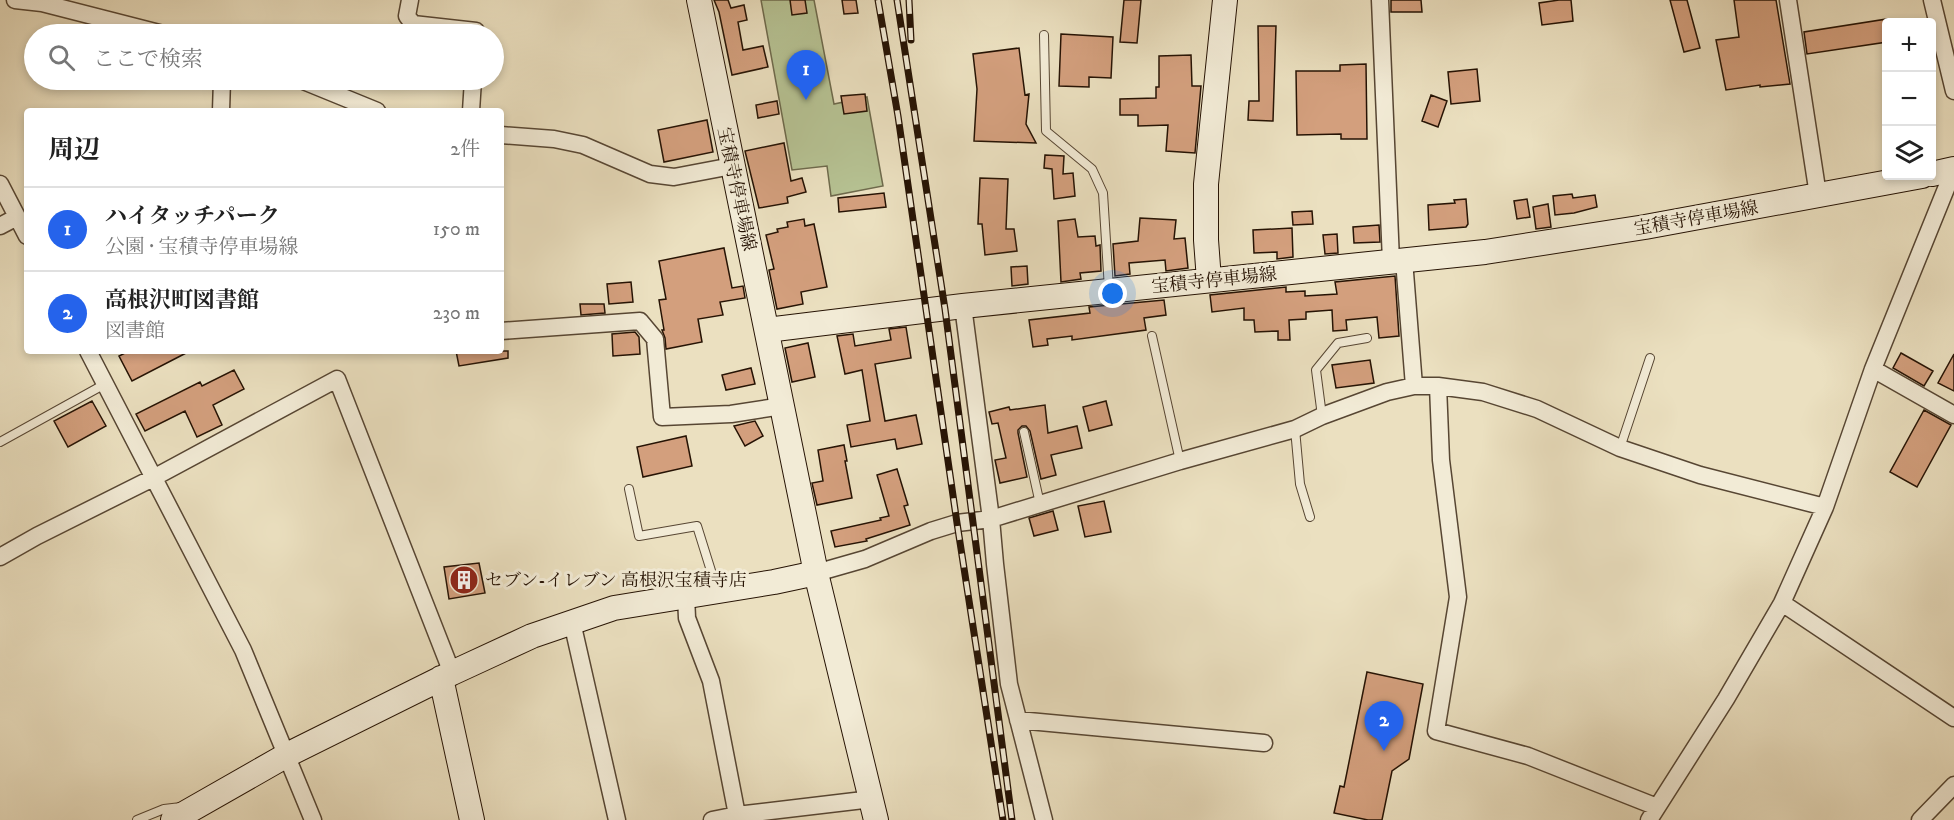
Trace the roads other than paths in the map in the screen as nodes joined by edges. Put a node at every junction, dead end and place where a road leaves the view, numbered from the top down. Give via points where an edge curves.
1 (15, 0) edge
2 (410, 0) edge
3 (699, 0) edge
4 (1226, 0) edge
5 (1380, 0) edge
6 (1788, 0) edge
7 (1932, 0) edge
8 (124, 24) edge
9 (414, 24) edge
10 (1044, 35) dead end
11 (222, 90) edge
12 (326, 90) edge
13 (472, 90) edge
14 (1954, 91) edge
15 (221, 108) edge
16 (370, 108) edge
17 (471, 108) edge
18 (504, 135) edge
19 (732, 166) junction
20 (1954, 169) edge
21 (1936, 173) edge
22 (1900, 180) edge
23 (0, 184) edge
24 (1818, 195) junction
25 (17, 217) junction
26 (0, 226) edge
27 (24, 230) edge
28 (1398, 261) junction
29 (1209, 280) junction
30 (1109, 291) junction
31 (963, 306) junction
32 (767, 330) junction
33 (504, 331) edge
34 (1152, 336) dead end
35 (1367, 338) dead end
36 (90, 354) edge
37 (1650, 358) dead end
38 (1873, 369) junction
39 (105, 384) junction
40 (1414, 386) junction
41 (1438, 386) junction
42 (782, 406) junction
43 (1954, 415) edge
44 (1322, 416) junction
45 (1295, 429) junction
46 (1024, 432) dead end
47 (0, 442) edge
48 (1620, 448) junction
49 (1180, 461) junction
50 (154, 477) junction
51 (629, 489) dead end
52 (1040, 504) junction
53 (1825, 507) junction
54 (1310, 517) dead end
55 (991, 519) junction
56 (0, 557) edge
57 (816, 573) junction
58 (717, 591) junction
59 (686, 596) junction
60 (1782, 603) junction
61 (572, 622) junction
62 (446, 675) junction
63 (1954, 718) edge
64 (1018, 720) junction
65 (1264, 742) dead end
66 (287, 755) junction
67 (1954, 785) edge
68 (874, 809) edge
69 (1653, 814) edge
70 (181, 815) edge
71 (737, 815) junction
72 (137, 820) edge
73 (313, 820) edge
74 (472, 820) edge
75 (617, 820) edge
76 (712, 820) edge
77 (1044, 820) edge
78 (1920, 820) edge

1 - 8 street
2 - 9 street via 407,16
3 - 19 street, 宝積寺停車場線
4 - 29 street via 1206,184
5 - 28 street
6 - 24 street
7 - 14 street
10 - 30 lane via 1046,131 1092,169 1102,193
11 - 15 street
12 - 16 street
13 - 17 street
18 - 19 street via 583,145 650,174 674,177
19 - 32 street, 宝積寺停車場線
20 - 21 street
20 - 38 street
22 - 24 street, 宝積寺停車場線
23 - 25 street
24 - 28 street, 宝積寺停車場線 via 1533,246
25 - 26 street
25 - 27 street
28 - 29 street, 宝積寺停車場線
28 - 40 street
29 - 30 street, 宝積寺停車場線
30 - 31 street, 宝積寺停車場線
31 - 32 street, 宝積寺停車場線
31 - 55 street
32 - 42 street
33 - 42 street via 640,321 655,339 662,417 731,414
34 - 49 lane
35 - 44 lane via 1338,343 1316,370
36 - 39 street
37 - 48 lane
38 - 43 street
38 - 53 street
39 - 47 lane
39 - 50 street
40 - 41 street
40 - 44 street
41 - 48 street via 1483,392 1537,409
41 - 69 street via 1441,460 1458,597 1436,731 1528,756
42 - 57 street
44 - 45 street
45 - 49 street
45 - 54 lane via 1300,484
46 - 52 lane
48 - 53 street via 1700,475
49 - 52 street
50 - 56 street
50 - 62 street via 338,379
50 - 66 street via 243,650
51 - 58 lane via 639,536 697,526
52 - 55 street
53 - 60 street
55 - 57 street via 931,531 865,559
55 - 64 street via 1009,684
57 - 58 street
57 - 68 street
58 - 59 street
59 - 61 street via 614,608
59 - 71 street via 687,618 711,681
60 - 63 street
60 - 69 street
61 - 62 street
61 - 75 street
62 - 66 street
62 - 74 street
64 - 65 street
64 - 77 street
66 - 70 street
66 - 73 street
67 - 78 street
68 - 71 street
70 - 72 lane via 179,806
71 - 76 street

